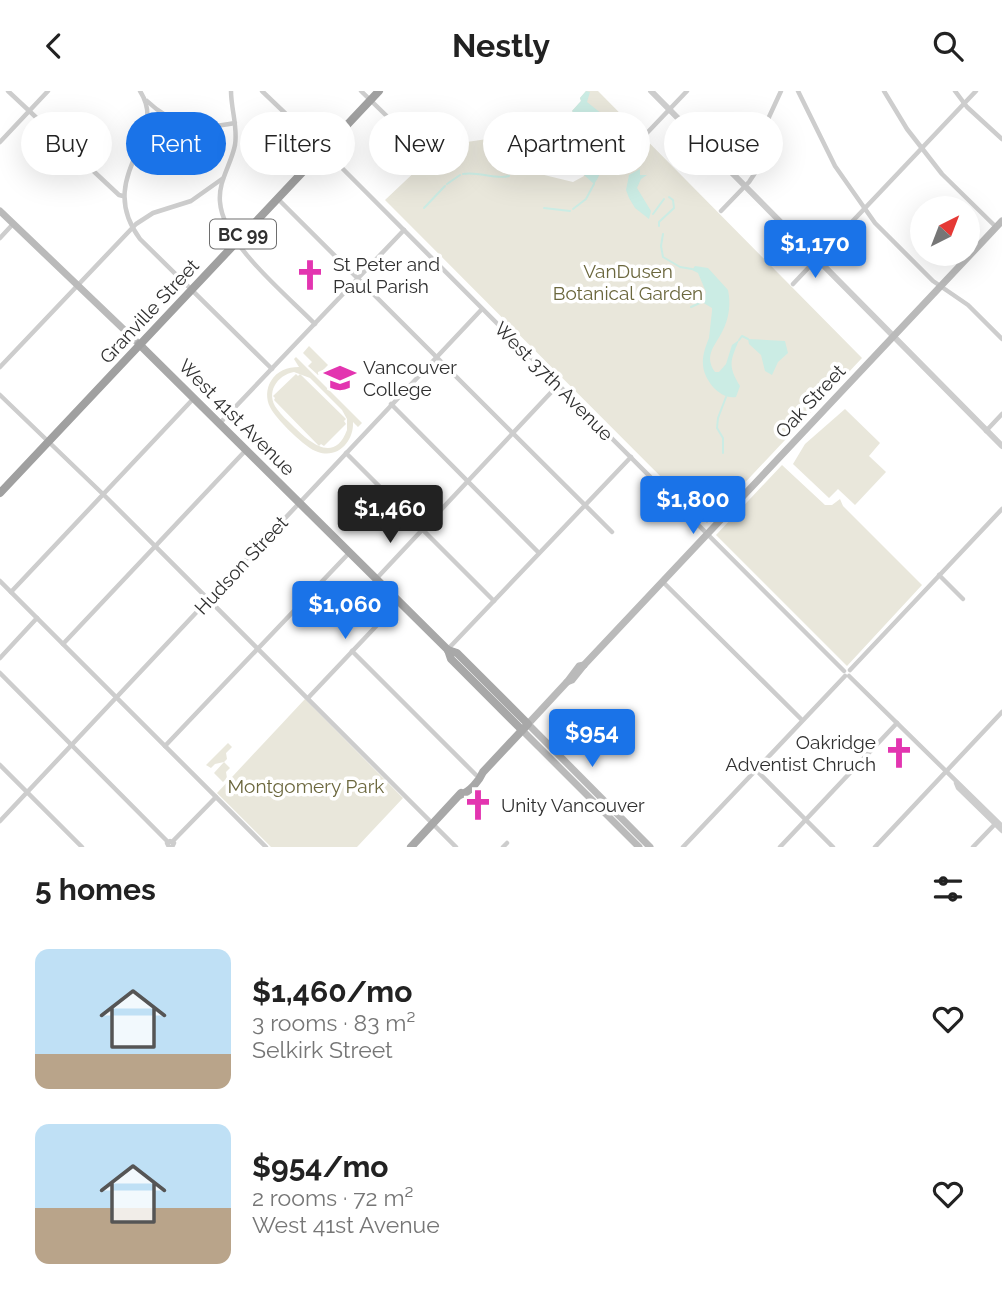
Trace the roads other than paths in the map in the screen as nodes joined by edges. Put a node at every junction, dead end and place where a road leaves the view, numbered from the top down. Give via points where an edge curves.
1 (8, 91) edge
2 (48, 91) edge
3 (140, 91) edge
4 (231, 91) edge
5 (262, 91) edge
6 (361, 91) edge
7 (379, 91) edge
8 (651, 91) edge
9 (687, 91) edge
10 (781, 91) edge
11 (798, 91) edge
12 (884, 91) edge
13 (955, 91) edge
14 (976, 91) edge
15 (370, 100) junction
16 (146, 101) junction
17 (964, 103) junction
18 (670, 110) junction
19 (29, 111) junction
20 (284, 112) edge
21 (382, 112) edge
22 (355, 116) edge
23 (235, 123) junction
24 (650, 130) edge
25 (1002, 139) edge
26 (0, 142) edge
27 (921, 149) junction
28 (300, 175) edge
29 (349, 175) edge
30 (222, 179) junction
31 (746, 186) junction
32 (123, 196) junction
33 (278, 198) junction
34 (864, 209) junction
35 (0, 211) edge
36 (721, 211) dead end
37 (13, 224) junction
38 (999, 224) edge
39 (132, 227) junction
40 (404, 230) junction
41 (0, 238) edge
42 (236, 242) junction
43 (817, 258) junction
44 (358, 279) junction
45 (793, 284) dead end
46 (78, 285) junction
47 (940, 286) junction
48 (191, 289) junction
49 (482, 309) junction
50 (315, 324) junction
51 (893, 335) junction
52 (1002, 339) edge
53 (139, 344) junction
54 (436, 357) junction
55 (0, 367) edge
56 (272, 369) junction
57 (558, 385) junction
58 (0, 395) edge
59 (194, 397) junction
60 (391, 404) junction
61 (1002, 414) edge
62 (220, 423) junction
63 (986, 431) junction
64 (513, 433) junction
65 (49, 441) junction
66 (1002, 446) edge
67 (247, 450) junction
68 (346, 453) junction
69 (631, 457) junction
70 (467, 481) junction
71 (0, 493) edge
72 (103, 494) junction
73 (300, 502) junction
74 (585, 505) junction
75 (1002, 509) edge
76 (422, 529) junction
77 (612, 532) dead end
78 (707, 533) junction
79 (156, 546) junction
80 (350, 552) junction
81 (539, 553) junction
82 (939, 575) junction
83 (377, 578) junction
84 (0, 581) edge
85 (662, 581) junction
86 (11, 592) junction
87 (209, 599) junction
88 (963, 599) dead end
89 (400, 601) junction
90 (494, 601) junction
91 (37, 618) junction
92 (63, 644) junction
93 (258, 648) junction
94 (448, 650) junction
95 (352, 651) junction
96 (0, 658) edge
97 (0, 673) edge
98 (847, 673) junction
99 (116, 697) junction
100 (308, 698) junction
101 (1002, 712) edge
102 (802, 720) junction
103 (897, 723) junction
104 (525, 727) junction
105 (71, 745) junction
106 (165, 746) junction
107 (0, 765) edge
108 (756, 770) junction
109 (946, 772) junction
110 (479, 773) junction
111 (27, 792) junction
112 (216, 797) junction
113 (805, 820) junction
114 (0, 821) edge
115 (433, 824) junction
116 (625, 824) junction
117 (998, 824) edge
118 (1002, 831) edge
119 (170, 845) edge
120 (82, 847) edge
121 (266, 847) edge
122 (411, 847) edge
123 (456, 847) edge
124 (639, 847) edge
125 (650, 847) edge
126 (683, 847) edge
127 (780, 847) edge
128 (833, 847) edge
129 (875, 847) edge
130 (973, 847) edge

1 - 19 street
2 - 19 street
3 - 16 street
4 - 23 street
5 - 20 street, West 37th Avenue
6 - 15 street
7 - 15 highway, Granville Street / BC 99
8 - 18 street
9 - 18 street
10 - 31 street via 769,117 759,167
11 - 34 street via 835,166
12 - 27 street
13 - 17 street
14 - 17 street
15 - 21 street
15 - 22 highway, Granville Street / BC 99
16 - 23 street via 190,126
16 - 32 street via 142,143 131,163
17 - 25 street
17 - 27 street
18 - 24 street
18 - 31 street
19 - 26 street
19 - 32 street
23 - 30 street via 234,148
27 - 34 street
27 - 38 street
28 - 33 highway, Granville Street / BC 99
29 - 40 street, West 37th Avenue
30 - 39 street via 191,201 153,213
30 - 42 street via 223,222
31 - 36 street
31 - 43 street
32 - 39 street
33 - 42 highway, Granville Street / BC 99
33 - 44 street
34 - 43 street
34 - 47 street
35 - 37 main road, West 41st Avenue
37 - 41 street
37 - 46 main road, West 41st Avenue
38 - 47 main road, Oak Street
39 - 46 street
39 - 48 street
40 - 44 street
40 - 49 street, West 37th Avenue
42 - 48 highway, Granville Street / BC 99
42 - 50 street
43 - 45 street
43 - 51 street
44 - 50 street
44 - 54 street
46 - 53 main road, West 41st Avenue
46 - 55 street
47 - 51 main road, Oak Street
47 - 52 street via 968,305
48 - 53 highway, Granville Street / BC 99
48 - 56 street
49 - 54 street, Hudson Street
49 - 57 street, West 37th Avenue
50 - 56 street
51 - 63 street
51 - 78 main road, Oak Street
53 - 59 main road, West 41st Avenue
53 - 65 highway, Granville Street / BC 99
54 - 60 street, Hudson Street
54 - 64 street
56 - 62 street
57 - 64 street
57 - 69 street, West 37th Avenue
58 - 65 street
59 - 62 main road, West 41st Avenue
59 - 72 street
60 - 68 street, Hudson Street
60 - 70 street
61 - 63 street
62 - 67 main road, West 41st Avenue
63 - 66 street
64 - 70 street
64 - 74 street
65 - 71 highway, Granville Street / BC 99
65 - 72 street
67 - 73 main road, West 41st Avenue
67 - 79 street
68 - 73 street, Hudson Street
68 - 76 street
69 - 74 street
69 - 78 street, West 37th Avenue
70 - 76 street
70 - 81 street
72 - 79 street
72 - 86 street
73 - 80 main road, West 41st Avenue
73 - 87 street, Hudson Street
74 - 77 street
74 - 81 street
75 - 82 street
76 - 83 street
76 - 90 street
78 - 85 main road, Oak Street
78 - 98 street, West 37th Avenue
79 - 87 street
79 - 92 street
80 - 83 main road, West 41st Avenue
80 - 93 street
81 - 90 street
82 - 88 street
82 - 98 street
83 - 89 main road, West 41st Avenue
84 - 86 street
85 - 102 street
85 - 104 main road, Oak Street
86 - 91 street
87 - 93 street
87 - 99 street, Hudson Street
89 - 94 main road, West 41st Avenue
89 - 95 street
90 - 94 street
91 - 92 street
91 - 96 street
92 - 99 street
93 - 100 street
93 - 106 street
94 - 104 main road, West 41st Avenue via 451,659
95 - 100 street
95 - 110 street
97 - 105 street
98 - 102 street
98 - 103 street, West 37th Avenue
99 - 105 street, Hudson Street
99 - 106 street
100 - 115 street
101 - 109 street
102 - 108 street
103 - 109 street, West 37th Avenue
103 - 113 street
104 - 110 main road, Oak Street
104 - 116 main road, West 41st Avenue
105 - 111 street, Hudson Street
105 - 119 street
106 - 112 street
107 - 111 street
108 - 113 street
108 - 126 street
109 - 117 street, West 37th Avenue
109 - 129 street
110 - 115 main road, Oak Street via 480,778
111 - 114 street, Hudson Street
111 - 120 street
112 - 119 street
112 - 121 street
113 - 127 street
113 - 128 street
115 - 122 main road, Oak Street
115 - 123 street
116 - 124 main road, West 41st Avenue
116 - 125 main road, West 41st Avenue
117 - 118 street, West 37th Avenue
117 - 130 street

